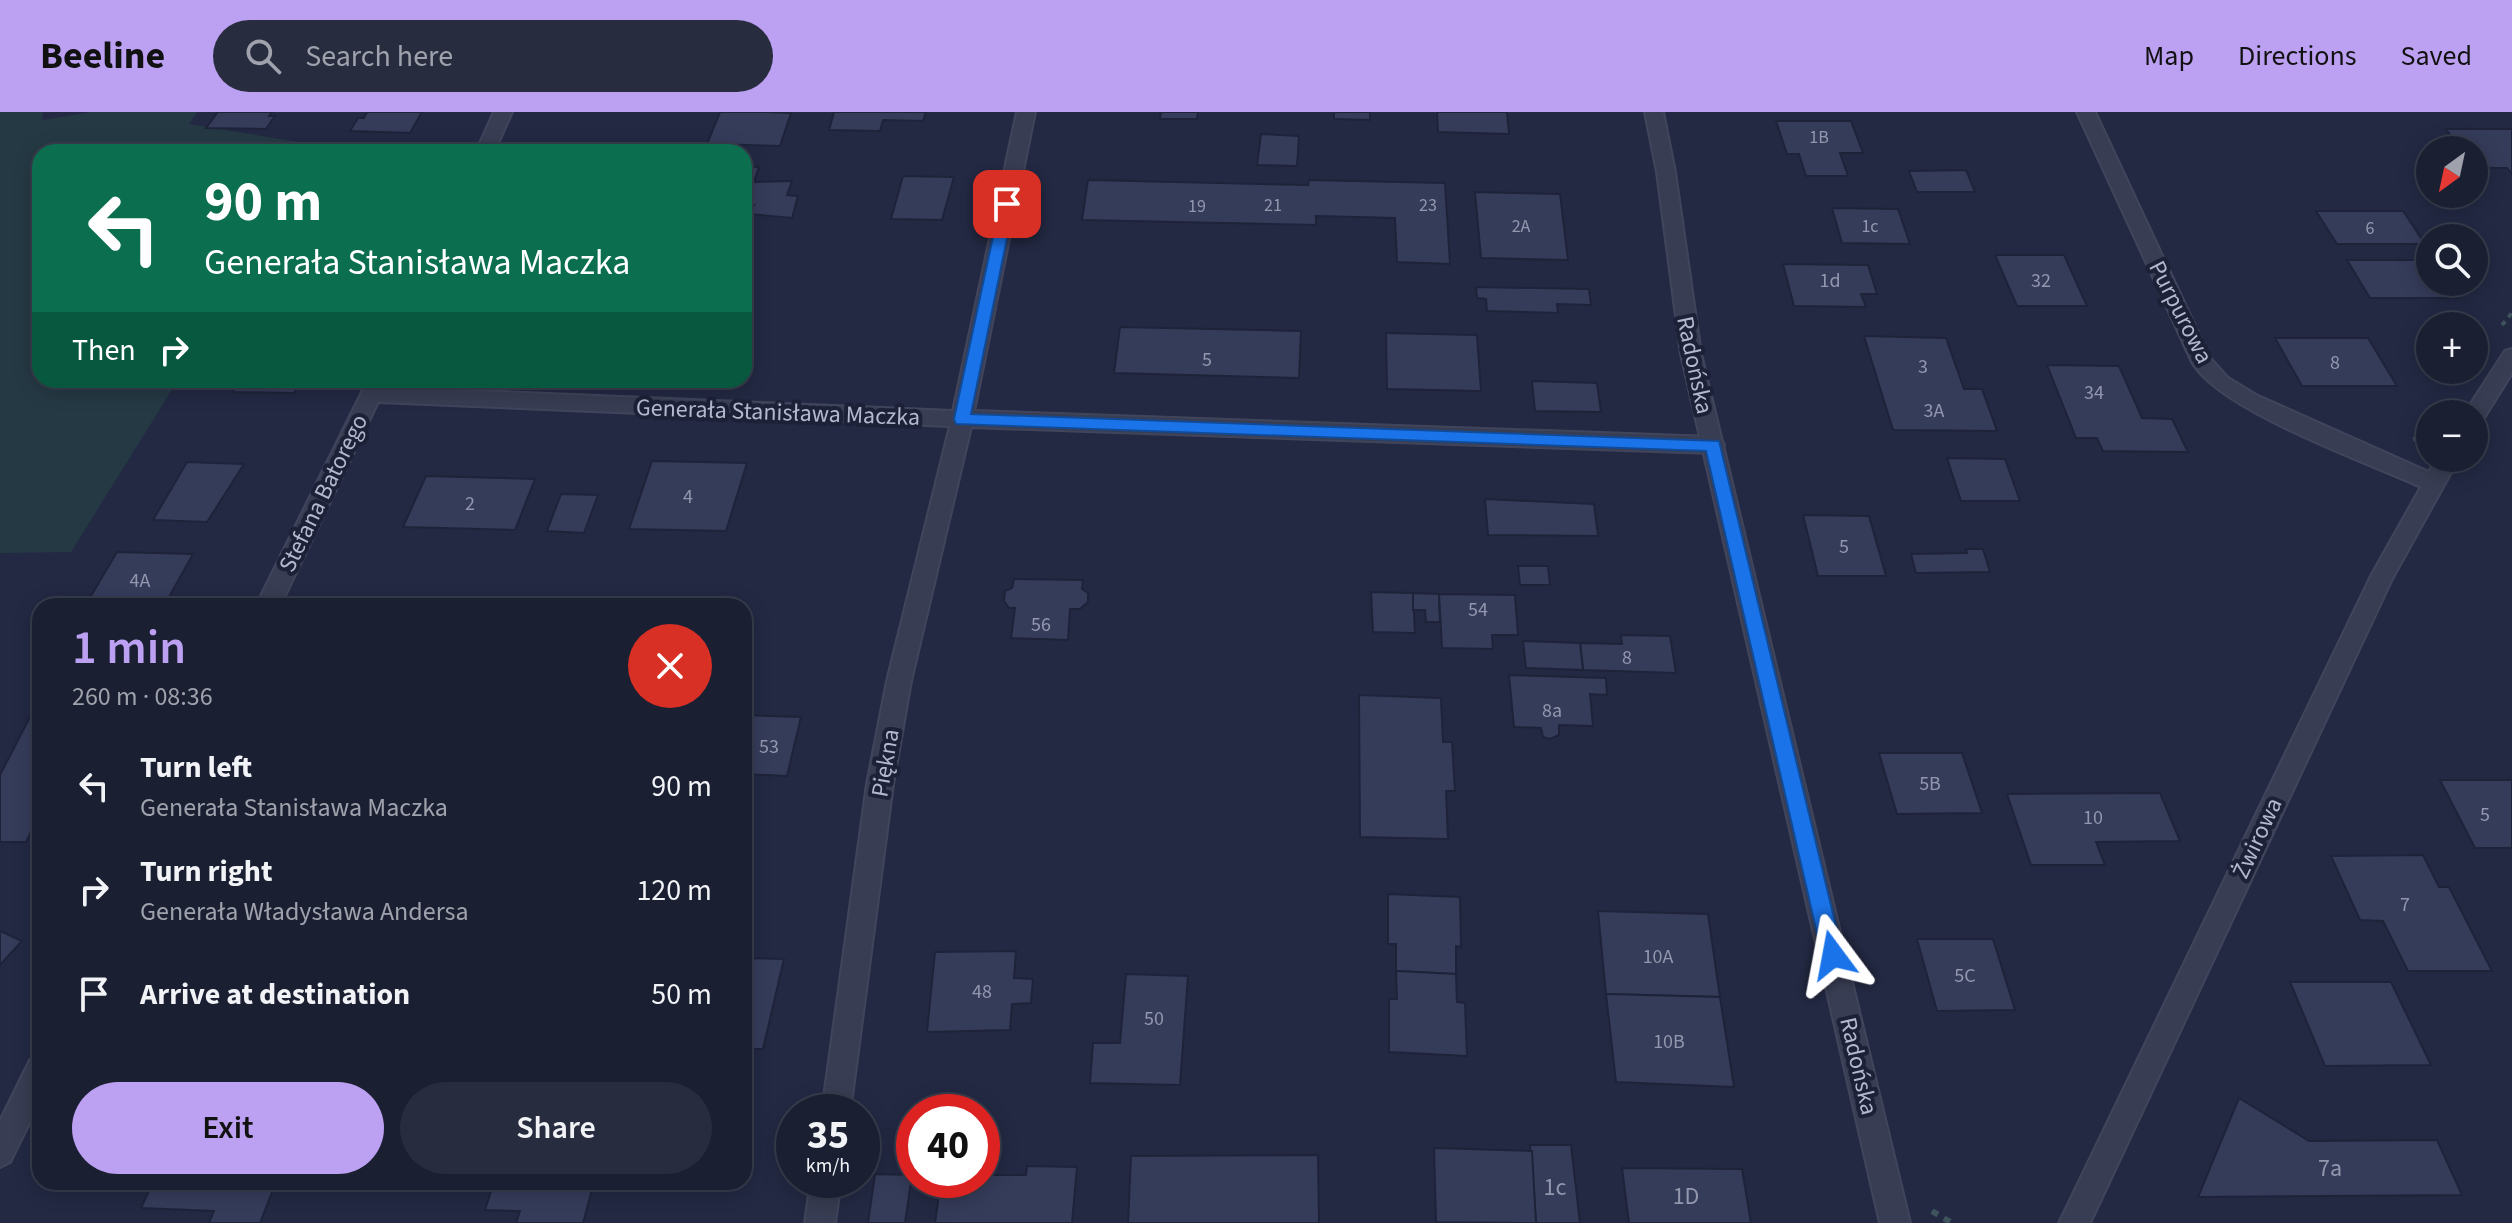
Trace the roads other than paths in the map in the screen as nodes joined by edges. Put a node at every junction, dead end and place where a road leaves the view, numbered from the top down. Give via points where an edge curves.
1 (503, 112) edge
2 (1026, 112) edge
3 (1654, 112) edge
4 (2086, 112) edge
5 (489, 144) edge
6 (2512, 356) edge
7 (375, 388) edge
8 (393, 388) edge
9 (2484, 400) edge
10 (962, 419) junction
11 (1713, 445) junction
12 (2440, 472) edge
13 (2433, 483) junction
14 (272, 598) edge
15 (32, 1086) edge
16 (839, 1094) edge
17 (0, 1152) edge
18 (823, 1198) edge
19 (820, 1223) edge
20 (1895, 1223) edge
21 (2074, 1223) edge

1 - 5 street
2 - 10 street, Piękna
3 - 11 street, Radońska via 1669,185 1679,292
4 - 13 street, Purpurowa via 2211,373 2249,401
6 - 9 street
7 - 14 street, Stefana Batorego
8 - 10 street, Generała Stanisława Maczka
10 - 11 street, Generała Stanisława Maczka
10 - 16 street, Piękna via 888,740
11 - 20 street, Radońska
12 - 13 street, Żwirowa
13 - 21 street, Żwirowa via 2382,576
15 - 17 street
18 - 19 street

